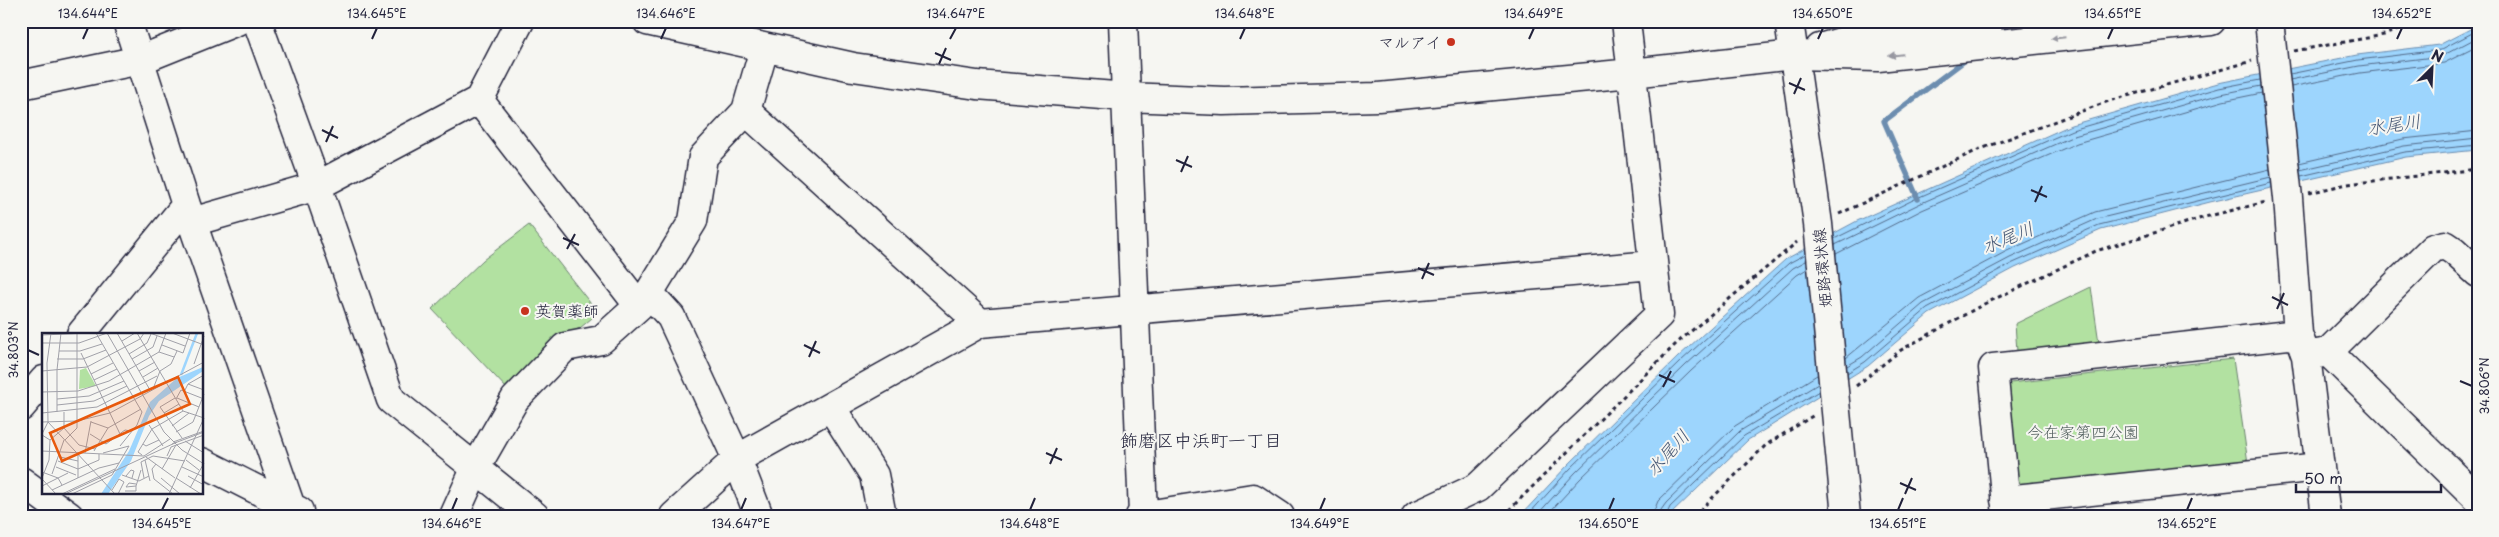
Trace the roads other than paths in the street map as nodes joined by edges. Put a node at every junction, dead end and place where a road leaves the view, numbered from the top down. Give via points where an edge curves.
1 (127, 21) edge
2 (237, 21) edge
3 (257, 21) edge
4 (520, 21) edge
5 (648, 21) edge
6 (1123, 21) edge
7 (1626, 21) edge
8 (1789, 21) edge
9 (1990, 21) edge
10 (2211, 21) edge
11 (2270, 21) edge
12 (1948, 24) edge
13 (764, 49) junction
14 (1794, 55) junction
15 (140, 60) junction
16 (1632, 73) junction
17 (21, 86) edge
18 (1127, 98) junction
19 (478, 100) junction
20 (746, 111) junction
21 (317, 186) junction
22 (189, 213) junction
23 (1653, 265) junction
24 (2478, 273) edge
25 (644, 300) junction
26 (1133, 310) junction
27 (980, 323) junction
28 (82, 333) edge
29 (2311, 347) junction
30 (38, 378) edge
31 (21, 407) edge
32 (831, 407) junction
33 (737, 459) junction
34 (204, 463) edge
35 (476, 467) junction
36 (2320, 467) junction
37 (21, 480) edge
38 (2478, 499) edge
39 (2006, 508) edge
40 (298, 513) edge
41 (1141, 515) edge
42 (69, 516) edge
43 (454, 516) edge
44 (536, 516) edge
45 (674, 516) edge
46 (759, 516) edge
47 (882, 516) edge
48 (1280, 516) edge
49 (1416, 516) edge
50 (1846, 516) edge
51 (2326, 516) edge

1 - 15 street
2 - 15 street
3 - 21 street
4 - 19 street
5 - 13 street
6 - 18 street
7 - 16 street
8 - 14 street, 姫路環状線
9 - 12 street
10 -> 14 street via 1878,57
11 - 29 street via 2288,198
12 - 14 street via 1876,32
13 - 18 street via 853,67 977,85
13 - 20 street
14 - 16 street
14 - 50 street, 姫路環状線 via 1818,224
15 - 17 street
15 - 22 street
16 - 18 street via 1378,97 1224,101
16 - 23 street
18 - 26 street
19 - 21 street
19 - 25 street
20 - 25 street via 703,157 693,221
20 - 27 street
21 - 22 street
21 - 35 street via 391,400
22 - 28 street
22 - 40 street
23 - 26 street
23 - 49 street via 1659,315 1478,487
24 - 29 street via 2454,250 2445,245 2433,248
25 - 33 street via 671,316
25 - 35 street via 601,340 565,347 516,399
26 - 27 street
26 - 41 street
27 - 32 street
29 - 36 street
29 - 38 street
29 - 39 street via 1993,368
30 - 31 street
32 - 33 street
32 - 47 street via 874,475
33 - 45 street
33 - 46 street
34 - 40 street
35 - 43 street
35 - 44 street
36 - 39 street
36 - 51 street
37 - 42 street
41 - 48 street via 1252,498

